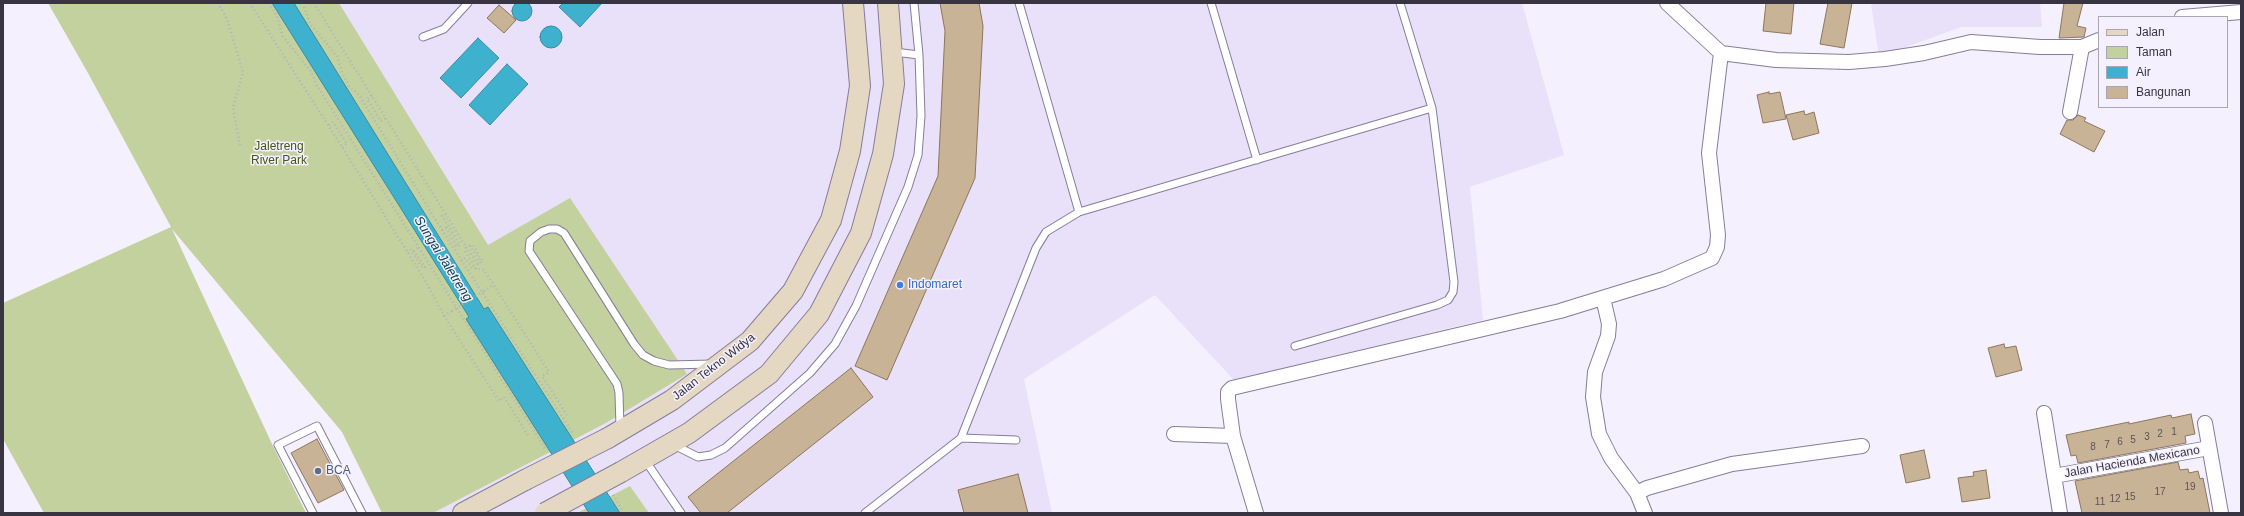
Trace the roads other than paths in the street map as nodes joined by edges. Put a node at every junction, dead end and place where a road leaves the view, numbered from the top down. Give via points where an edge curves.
1 (468, 3) edge
2 (853, 3) edge
3 (888, 3) edge
4 (914, 3) edge
5 (1019, 3) edge
6 (1211, 3) edge
7 (1400, 3) edge
8 (1667, 3) edge
9 (2195, 9) edge
10 (2241, 12) edge
11 (2184, 16) edge
12 (423, 37) dead end
13 (2098, 40) edge
14 (2082, 47) junction
15 (892, 52) junction
16 (1721, 53) junction
17 (919, 55) junction
18 (1432, 108) junction
19 (2070, 112) dead end
20 (1257, 160) junction
21 (1079, 212) junction
22 (1603, 298) junction
23 (1295, 346) dead end
24 (720, 364) junction
25 (2044, 413) dead end
26 (2205, 423) dead end
27 (614, 434) junction
28 (1174, 434) dead end
29 (1234, 436) junction
30 (961, 438) junction
31 (1016, 440) dead end
32 (672, 444) junction
33 (1862, 446) dead end
34 (2209, 448) junction
35 (644, 460) junction
36 (2054, 476) junction
37 (1637, 493) junction
38 (312, 513) edge
39 (362, 513) edge
40 (463, 513) edge
41 (544, 513) edge
42 (681, 513) edge
43 (865, 513) edge
44 (1256, 513) edge
45 (1645, 513) edge
46 (2060, 513) edge
47 (2221, 513) edge

1 - 12 lane via 444,29
2 - 24 main road, Jalan Tekno Widya via 860,86 850,151 831,220 793,291 750,341
3 - 15 main road
4 - 17 lane
5 - 21 lane
6 - 20 lane
7 - 18 lane
8 - 16 street via 1692,29
9 - 10 street
9 - 11 street
13 - 14 street
14 - 16 street via 1971,42 1924,53 1849,62 1776,60
14 - 19 street
15 - 17 lane
15 - 32 main road via 894,84 883,154 861,233 819,314 769,374
16 - 22 street via 1709,153 1718,236 1712,258 1664,279
17 - 32 lane via 921,116 916,161 908,187 856,306 835,344 810,373 725,448 698,457
18 - 20 lane
18 - 23 lane via 1454,282 1453,292 1448,300 1437,305
20 - 21 lane
21 - 30 lane via 1046,232 1036,248
22 - 29 street via 1560,311 1232,388 1228,392 1228,399
22 - 37 street via 1609,324 1608,336 1595,372 1593,396 1599,434 1611,458
24 - 27 main road, Jalan Tekno Widya via 672,400
24 - 27 lane via 669,364 654,361 643,355 564,233 550,228 541,232 530,241 529,251 617,384 620,393
25 - 36 street, Jalan Hacienda Mexicano
26 - 34 street, Jalan Hacienda Mexicano
27 - 40 main road, Jalan Tekno Widya, bridge
28 - 29 street
29 - 44 street
30 - 31 lane
30 - 43 lane
32 - 35 main road
33 - 37 street via 1732,464
34 - 36 street, Jalan Hacienda Mexicano
34 - 47 street, Jalan Hacienda Mexicano
35 - 41 main road, bridge
35 - 42 lane
36 - 46 street, Jalan Hacienda Mexicano
37 - 45 street
38 - 39 lane via 278,444 317,426

